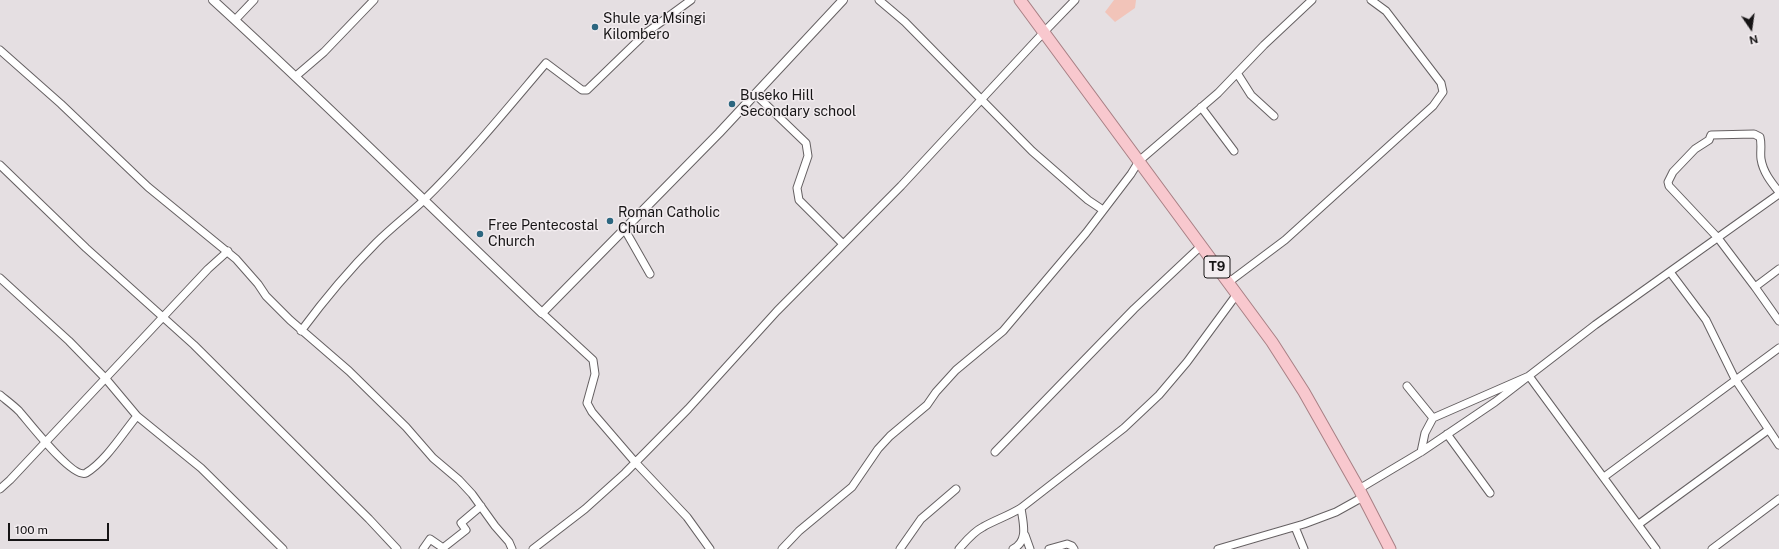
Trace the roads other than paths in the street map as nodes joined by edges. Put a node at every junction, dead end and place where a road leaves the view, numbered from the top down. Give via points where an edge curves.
1 (213, 0) edge
2 (254, 0) edge
3 (374, 0) edge
4 (691, 0) edge
5 (843, 0) edge
6 (879, 0) edge
7 (1020, 0) edge
8 (1075, 0) edge
9 (1312, 0) edge
10 (1371, 0) edge
11 (235, 20) junction
12 (1044, 32) junction
13 (0, 50) edge
14 (1237, 73) junction
15 (296, 76) junction
16 (755, 94) junction
17 (981, 99) junction
18 (1201, 107) junction
19 (1274, 116) dead end
20 (1234, 151) dead end
21 (1138, 161) junction
22 (0, 165) edge
23 (1779, 193) edge
24 (423, 200) junction
25 (1103, 210) junction
26 (625, 230) junction
27 (1718, 238) junction
28 (843, 244) junction
29 (1202, 246) junction
30 (228, 252) junction
31 (1779, 269) edge
32 (1670, 272) junction
33 (650, 274) dead end
34 (0, 278) edge
35 (1229, 282) junction
36 (1755, 287) junction
37 (1237, 294) junction
38 (542, 313) junction
39 (164, 318) junction
40 (1779, 321) edge
41 (301, 331) junction
42 (1779, 348) edge
43 (1529, 376) junction
44 (106, 379) junction
45 (1735, 379) junction
46 (1407, 386) dead end
47 (0, 395) edge
48 (137, 416) junction
49 (1433, 418) junction
50 (1768, 430) junction
51 (1447, 434) junction
52 (46, 442) junction
53 (1779, 445) edge
54 (995, 452) dead end
55 (1421, 452) junction
56 (635, 462) junction
57 (1604, 477) junction
58 (0, 489) edge
59 (956, 489) dead end
60 (1361, 493) junction
61 (1490, 493) dead end
62 (1779, 499) edge
63 (481, 506) junction
64 (1021, 508) junction
65 (1638, 524) junction
66 (1295, 527) junction
67 (1025, 535) junction
68 (283, 549) edge
69 (397, 549) edge
70 (423, 549) edge
71 (443, 549) edge
72 (512, 549) edge
73 (533, 549) edge
74 (710, 549) edge
75 (782, 549) edge
76 (900, 549) edge
77 (959, 549) edge
78 (1013, 549) edge
79 (1030, 549) edge
80 (1049, 549) edge
81 (1074, 549) edge
82 (1218, 549) edge
83 (1304, 549) edge
84 (1390, 549) edge
85 (1656, 549) edge
86 (1712, 549) edge

1 - 11 street
2 - 11 street
3 - 15 street via 324,52
4 - 24 street via 646,33 587,90 582,90 546,63
5 - 16 street
6 - 17 street via 905,22
7 - 12 highway, T9
8 - 12 street
9 - 14 street
10 - 35 street via 1386,11 1441,83 1443,92 1433,106 1339,193 1285,240
11 - 15 street
12 - 17 street
12 - 21 highway, T9
13 - 30 street via 56,99 148,187
14 - 18 street
14 - 19 street via 1251,96
15 - 24 street
16 - 26 street
16 - 28 street via 806,143 808,156 797,188 799,200
17 - 25 street via 1036,154
17 - 28 street via 901,186
18 - 20 street
18 - 21 street
21 - 25 street
21 - 29 highway, T9
22 - 39 street
23 - 27 street
23 - 27 street via 1763,166 1760,137 1754,134 1711,135 1709,140 1673,172 1668,182
24 - 38 street
24 - 41 street via 376,243 328,295
25 - 75 street via 1002,331 956,370 927,405 890,436 852,487 799,531
26 - 33 street
26 - 38 street
27 - 32 street
27 - 36 street
28 - 56 street
29 - 35 highway, T9
29 - 54 street via 1134,309
30 - 39 street via 208,269
30 - 41 street
31 - 36 street
32 - 43 street
32 - 45 street via 1706,320
34 - 44 street
35 - 37 highway, T9
36 - 40 street
37 - 60 highway, T9 via 1304,392
37 - 64 street via 1159,395 1124,428
38 - 56 street via 593,360 595,374 587,402 592,412
39 - 44 street
39 - 69 street
41 - 63 street via 369,390 433,458 459,480
42 - 45 street
43 - 49 street
43 - 51 street
43 - 57 street
44 - 48 street
44 - 52 street
45 - 50 street
45 - 57 street
46 - 49 street
47 - 52 street via 17,409
48 - 52 street via 102,460 85,474 73,470
48 - 68 street via 202,468
49 - 55 street via 1425,433
50 - 53 street
50 - 65 street
51 - 55 street
51 - 61 street
52 - 58 street
55 - 60 street
56 - 73 street via 585,509
56 - 74 street via 687,517
57 - 65 street
59 - 76 street via 921,519
60 - 66 street via 1336,512
60 - 84 highway, T9
62 - 86 street
63 - 71 street via 461,523 466,530
63 - 72 street
64 - 67 street
64 - 77 street via 982,528
65 - 85 street
66 - 82 street
66 - 83 street
67 - 78 street via 1018,547
67 - 79 street
70 - 71 street via 430,539
80 - 81 street via 1067,544

